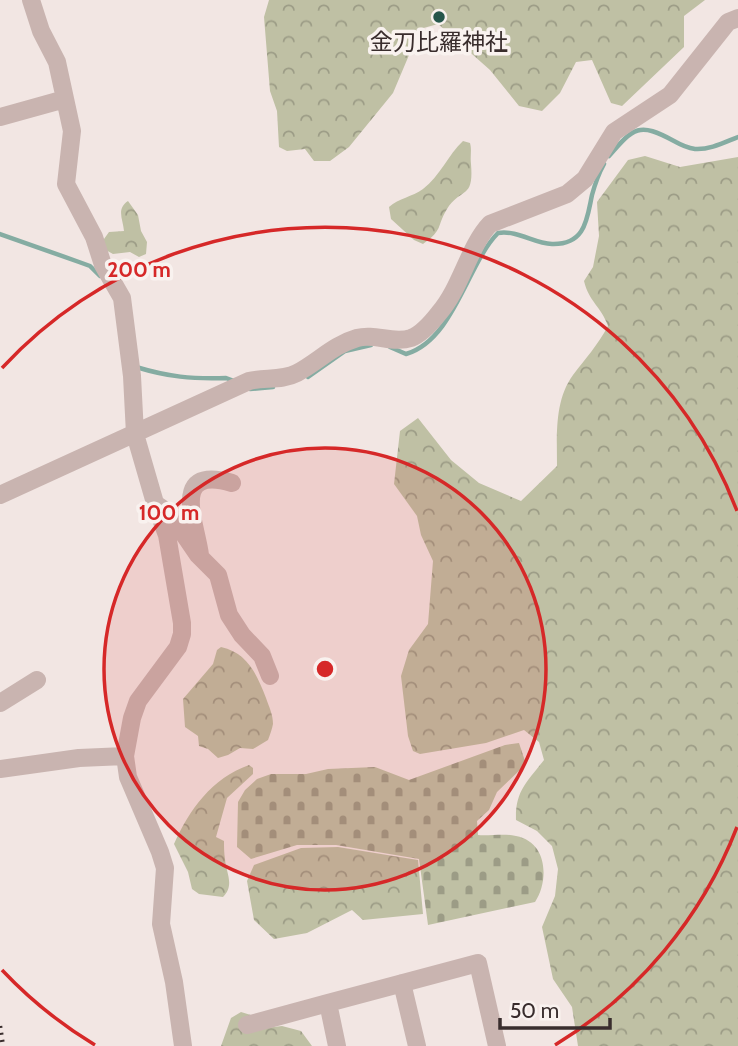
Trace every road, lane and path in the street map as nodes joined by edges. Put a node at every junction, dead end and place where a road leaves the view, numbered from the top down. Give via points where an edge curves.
1 (32, 0) edge
2 (738, 18) edge
3 (65, 99) junction
4 (0, 117) edge
5 (135, 434) junction
6 (232, 483) dead end
7 (0, 495) edge
8 (155, 503) junction
9 (201, 558) junction
10 (270, 676) dead end
11 (37, 681) dead end
12 (0, 703) edge
13 (125, 756) junction
14 (0, 769) edge
15 (402, 983) junction
16 (328, 1003) junction
17 (247, 1025) dead end
18 (183, 1046) edge
19 (337, 1046) edge
20 (417, 1046) edge
21 (497, 1046) edge

1 - 3 street via 57,62
2 - 5 street via 728,22 670,95 614,132 578,187 490,225 442,311 418,334 403,339 359,337 337,345 298,373 249,382
3 - 4 street
3 - 5 street via 72,131 66,184 122,298
5 - 7 street
5 - 8 street
6 - 9 street via 207,480 191,493
8 - 9 street via 170,514
8 - 13 street via 167,535 182,634 178,647 138,701
9 - 10 street via 218,575 229,615 262,656
11 - 12 street
13 - 14 street
13 - 18 street via 128,777 165,868 161,925
15 - 16 street
15 - 20 street
15 - 21 street via 478,963
16 - 17 street
16 - 19 street

